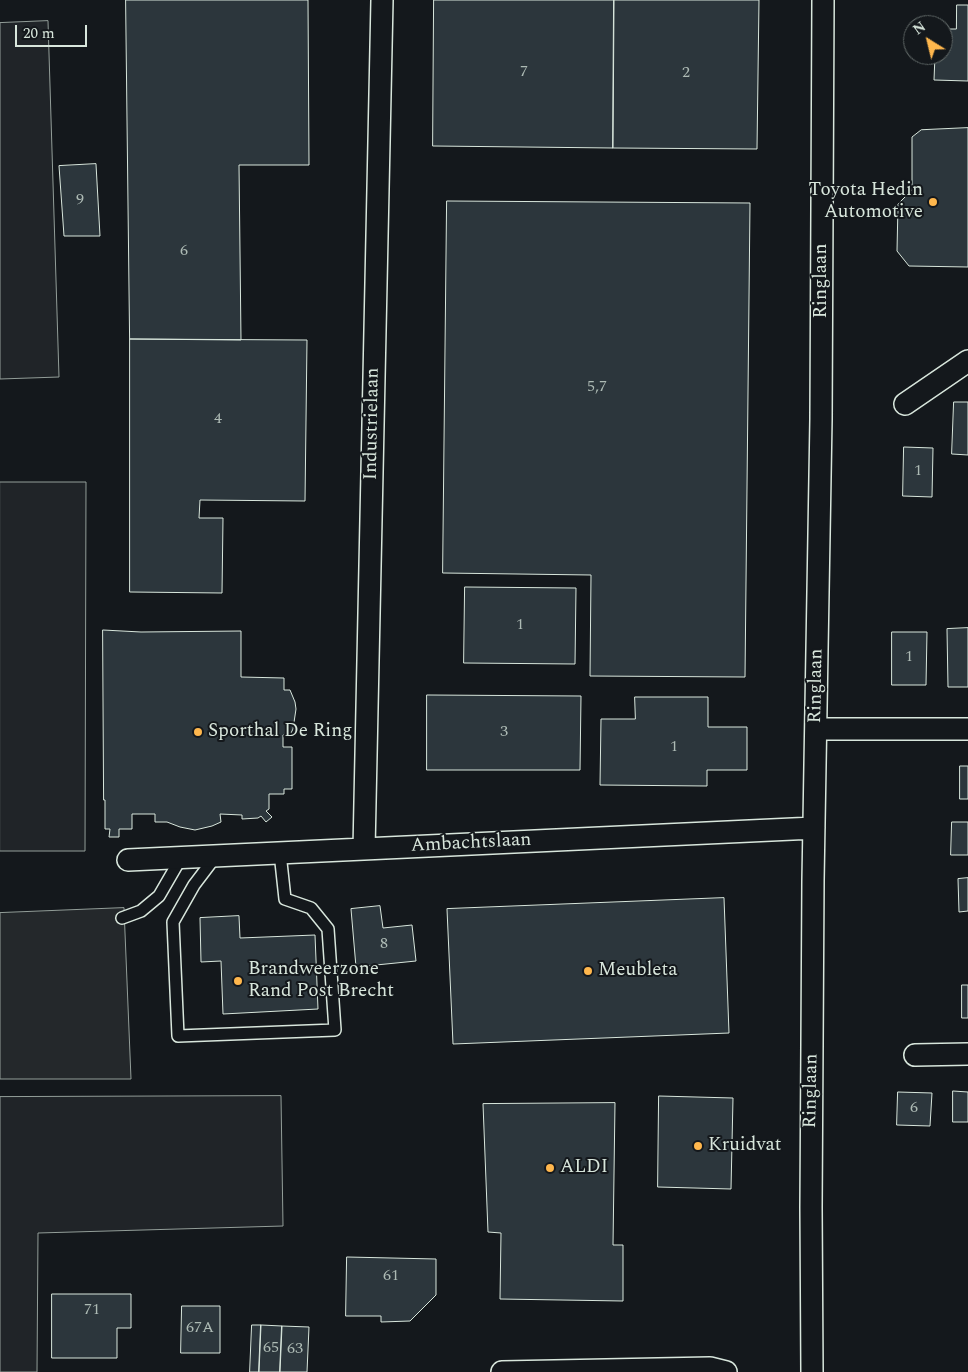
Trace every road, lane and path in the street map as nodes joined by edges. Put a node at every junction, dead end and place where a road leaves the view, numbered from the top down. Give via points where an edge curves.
1 (382, 0) edge
2 (823, 0) edge
3 (968, 361) edge
4 (905, 404) dead end
5 (816, 729) junction
6 (968, 729) edge
7 (814, 828) junction
8 (364, 849) junction
9 (280, 853) junction
10 (216, 856) junction
11 (181, 858) junction
12 (128, 860) dead end
13 (122, 918) dead end
14 (968, 1054) edge
15 (914, 1055) dead end
16 (502, 1372) edge
17 (726, 1372) edge
18 (812, 1372) edge

1 - 8 street, Industrielaan
2 - 5 street, Ringlaan
3 - 4 street
5 - 6 street
5 - 7 street, Ringlaan
7 - 8 street, Ambachtslaan
7 - 18 street, Ringlaan
8 - 9 street, Ambachtslaan
9 - 10 street, Ambachtslaan
9 - 10 lane via 284,899 311,908 328,929 335,1030 178,1036 173,922 194,885
10 - 11 street, Ambachtslaan
11 - 12 street, Ambachtslaan
11 - 13 lane via 160,896 141,911
14 - 15 street
16 - 17 street via 710,1368

